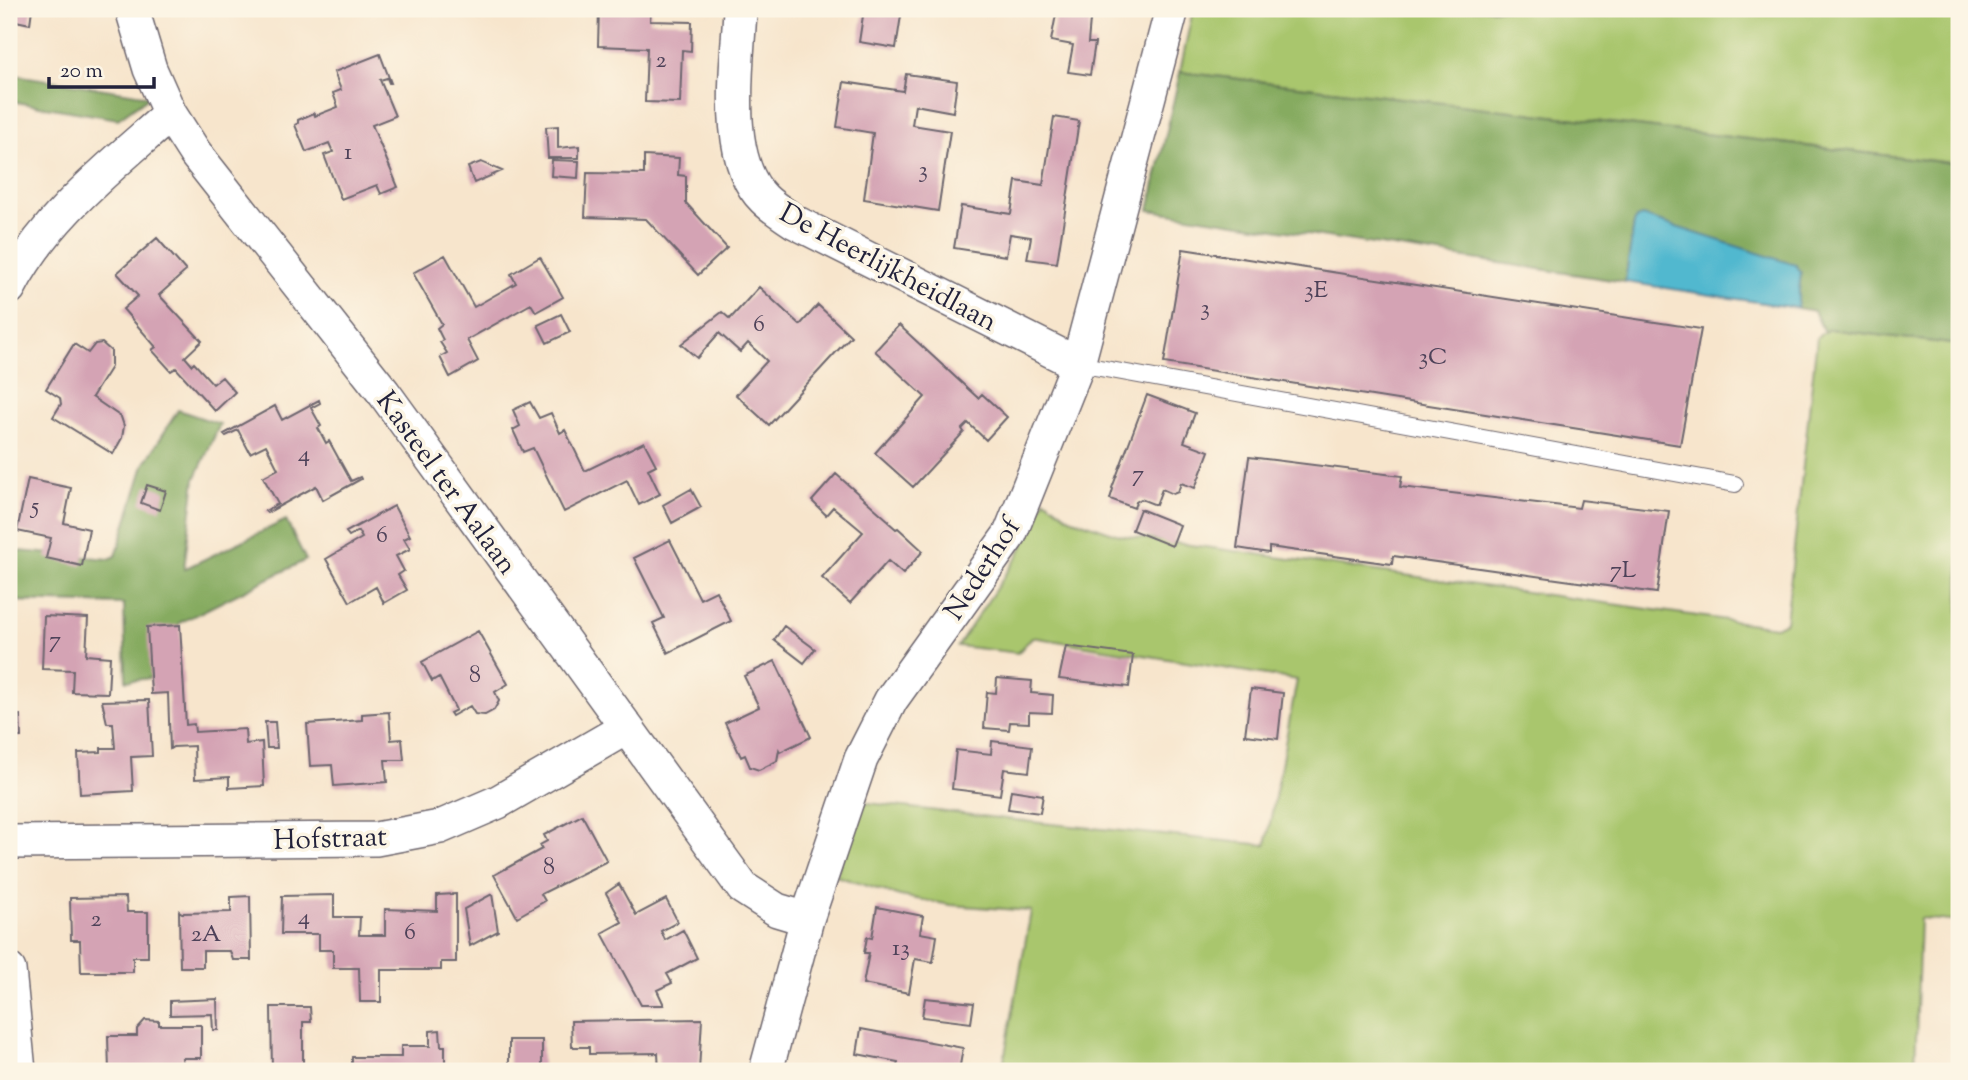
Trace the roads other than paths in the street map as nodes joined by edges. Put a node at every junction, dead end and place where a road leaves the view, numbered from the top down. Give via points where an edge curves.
1 (132, 9) edge
2 (740, 9) edge
3 (1172, 9) edge
4 (170, 114) junction
5 (9, 288) edge
6 (1079, 364) junction
7 (1735, 484) dead end
8 (626, 728) junction
9 (9, 842) edge
10 (807, 919) junction
11 (9, 970) edge
12 (19, 1071) edge
13 (766, 1071) edge

1 - 4 street, Kasteel ter Aalaan
2 - 6 street, De Heerlijkheidlaan via 736,128 742,165 763,198 795,222
3 - 6 street, Nederhof
4 - 5 street via 66,207 19,267
4 - 8 street, Kasteel ter Aalaan via 195,153 384,393
6 - 7 lane
6 - 10 street, Nederhof via 1010,534 891,700 861,759
8 - 9 street, Hofstraat via 498,802 440,827 376,839
8 - 10 street, Kasteel ter Aalaan via 743,888 777,910
10 - 13 street, Nederhof
11 - 12 street

